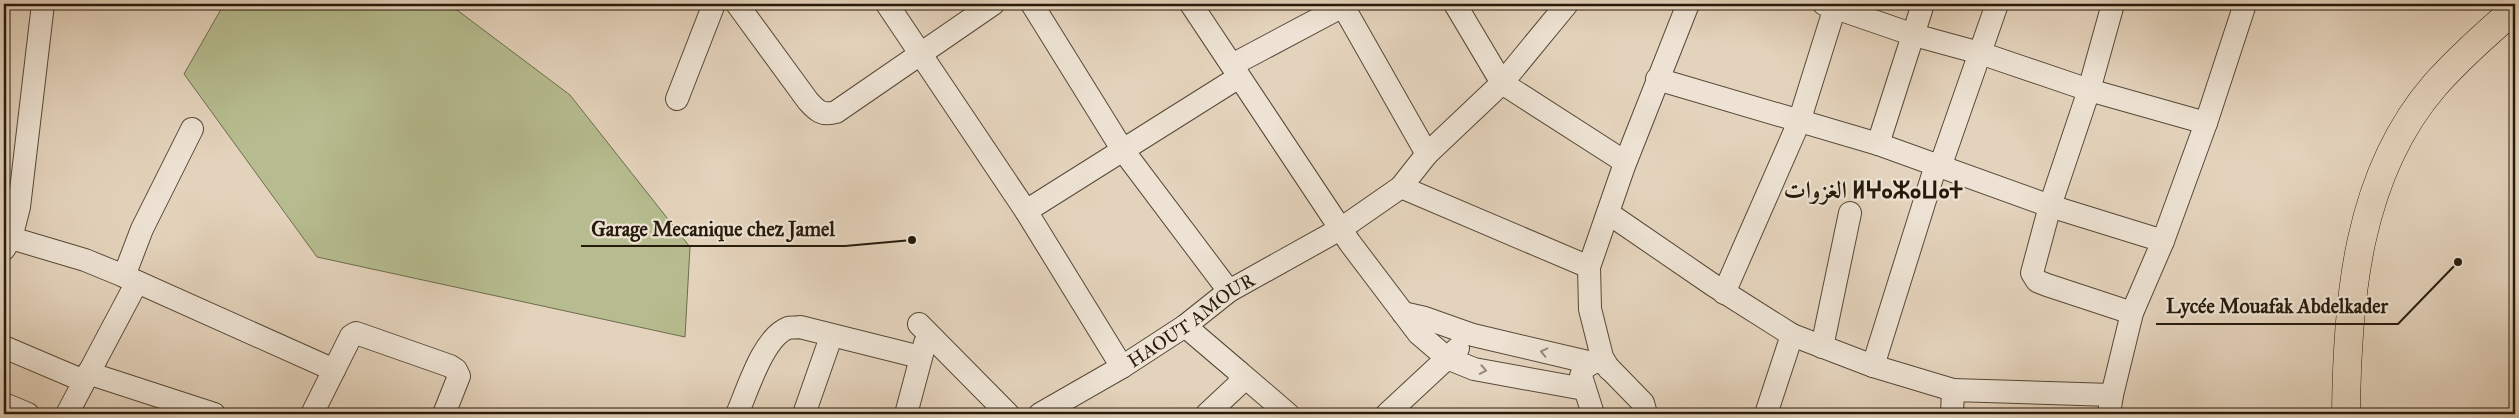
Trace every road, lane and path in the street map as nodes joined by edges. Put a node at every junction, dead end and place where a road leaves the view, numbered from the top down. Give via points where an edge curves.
1 (42, 4) edge
2 (714, 4) edge
3 (737, 4) edge
4 (887, 4) edge
5 (993, 4) edge
6 (1032, 4) edge
7 (1191, 4) edge
8 (1455, 4) edge
9 (1688, 4) edge
10 (1923, 4) edge
11 (1998, 4) edge
12 (2113, 4) edge
13 (2245, 4) edge
14 (1342, 5) edge
15 (1563, 5) edge
16 (1830, 6) edge
17 (2515, 9) edge
18 (1914, 35) junction
19 (921, 53) junction
20 (1980, 53) junction
21 (1235, 71) junction
22 (1657, 79) junction
23 (1502, 83) junction
24 (2089, 90) junction
25 (677, 99) dead end
26 (1799, 122) junction
27 (2206, 123) junction
28 (192, 129) dead end
29 (1878, 144) junction
30 (1122, 149) junction
31 (1427, 154) junction
32 (1625, 162) junction
33 (1938, 166) junction
34 (1401, 188) junction
35 (11, 205) edge
36 (2050, 206) junction
37 (1026, 211) junction
38 (1608, 213) junction
39 (1850, 213) dead end
40 (1342, 228) junction
41 (2163, 241) junction
42 (7, 244) edge
43 (1589, 267) junction
44 (131, 279) junction
45 (1229, 291) junction
46 (1724, 293) junction
47 (1403, 313) junction
48 (2132, 313) junction
49 (1185, 326) junction
50 (1473, 335) junction
51 (1792, 335) junction
52 (831, 337) junction
53 (4, 347) edge
54 (1822, 347) junction
55 (920, 357) junction
56 (1447, 358) junction
57 (1601, 362) junction
58 (1873, 366) junction
59 (1122, 367) junction
60 (334, 370) junction
61 (1239, 372) junction
62 (86, 377) junction
63 (1584, 389) junction
64 (1953, 390) junction
65 (4, 404) edge
66 (2110, 404) edge
67 (1650, 411) edge
68 (1006, 413) edge
69 (28, 414) edge
70 (68, 414) edge
71 (214, 414) edge
72 (312, 414) edge
73 (444, 414) edge
74 (737, 414) edge
75 (804, 414) edge
76 (906, 414) edge
77 (1040, 414) edge
78 (1207, 414) edge
79 (1288, 414) edge
80 (1387, 414) edge
81 (1593, 414) edge
82 (1766, 414) edge
83 (1952, 414) edge
84 (2346, 414) edge

1 - 35 street
2 - 25 street
3 - 19 street via 820,113 836,112
4 - 19 street
5 - 19 street
6 - 30 street
7 - 21 street
8 - 23 street
9 - 22 street
10 - 18 street
11 - 20 street
12 - 24 street
13 - 27 street
14 - 21 street
14 - 31 street
15 - 23 street, HAOUT AMOUR
16 - 18 street
16 - 26 street
17 - 84 main road via 2434,86 2400,134 2370,202 2360,238
18 - 20 street
18 - 29 street
19 - 37 street
20 - 24 street
20 - 33 street
21 - 30 street
21 - 40 street
22 - 26 street
22 - 32 street
23 - 31 street, HAOUT AMOUR
23 - 32 street
24 - 27 street
24 - 36 street
26 - 29 street
26 - 46 street
27 - 41 street
28 - 44 street via 142,229
29 - 33 street
30 - 37 street
30 - 45 street
31 - 34 street, HAOUT AMOUR
32 - 38 street
33 - 36 street
33 - 58 street
34 - 40 street, HAOUT AMOUR
34 - 43 street
35 - 42 street
36 - 41 street
36 - 48 street via 2033,265 2034,278
37 - 59 street
38 - 43 street
38 - 46 street
39 - 54 street
40 - 45 street, HAOUT AMOUR
40 - 47 street
41 - 48 street
42 - 44 street via 85,260
43 - 57 street via 1590,309
44 - 60 street
44 - 62 street
45 - 49 street, HAOUT AMOUR
46 - 51 street
47 - 50 street
47 - 56 street via 1420,334
48 - 66 street
49 - 59 street, HAOUT AMOUR
49 - 61 street
50 - 56 street
57 -> 50 street
51 - 54 street
51 - 82 street
52 - 55 street
52 - 74 street via 800,327 788,328 774,338 764,351
52 - 75 street
53 - 62 street
54 - 58 street
55 - 68 street via 924,328
55 - 76 street
56 -> 63 street via 1474,369
56 - 80 street
57 - 63 street via 1581,372
57 - 67 street
58 - 64 street
59 - 77 street, HAOUT AMOUR
60 - 72 street
60 - 73 street via 351,336 356,333 450,366 459,376
61 - 78 street via 1238,385
61 - 79 street
62 - 70 street
62 - 71 street
63 - 81 street
64 - 66 street
64 - 83 street
65 - 69 street

